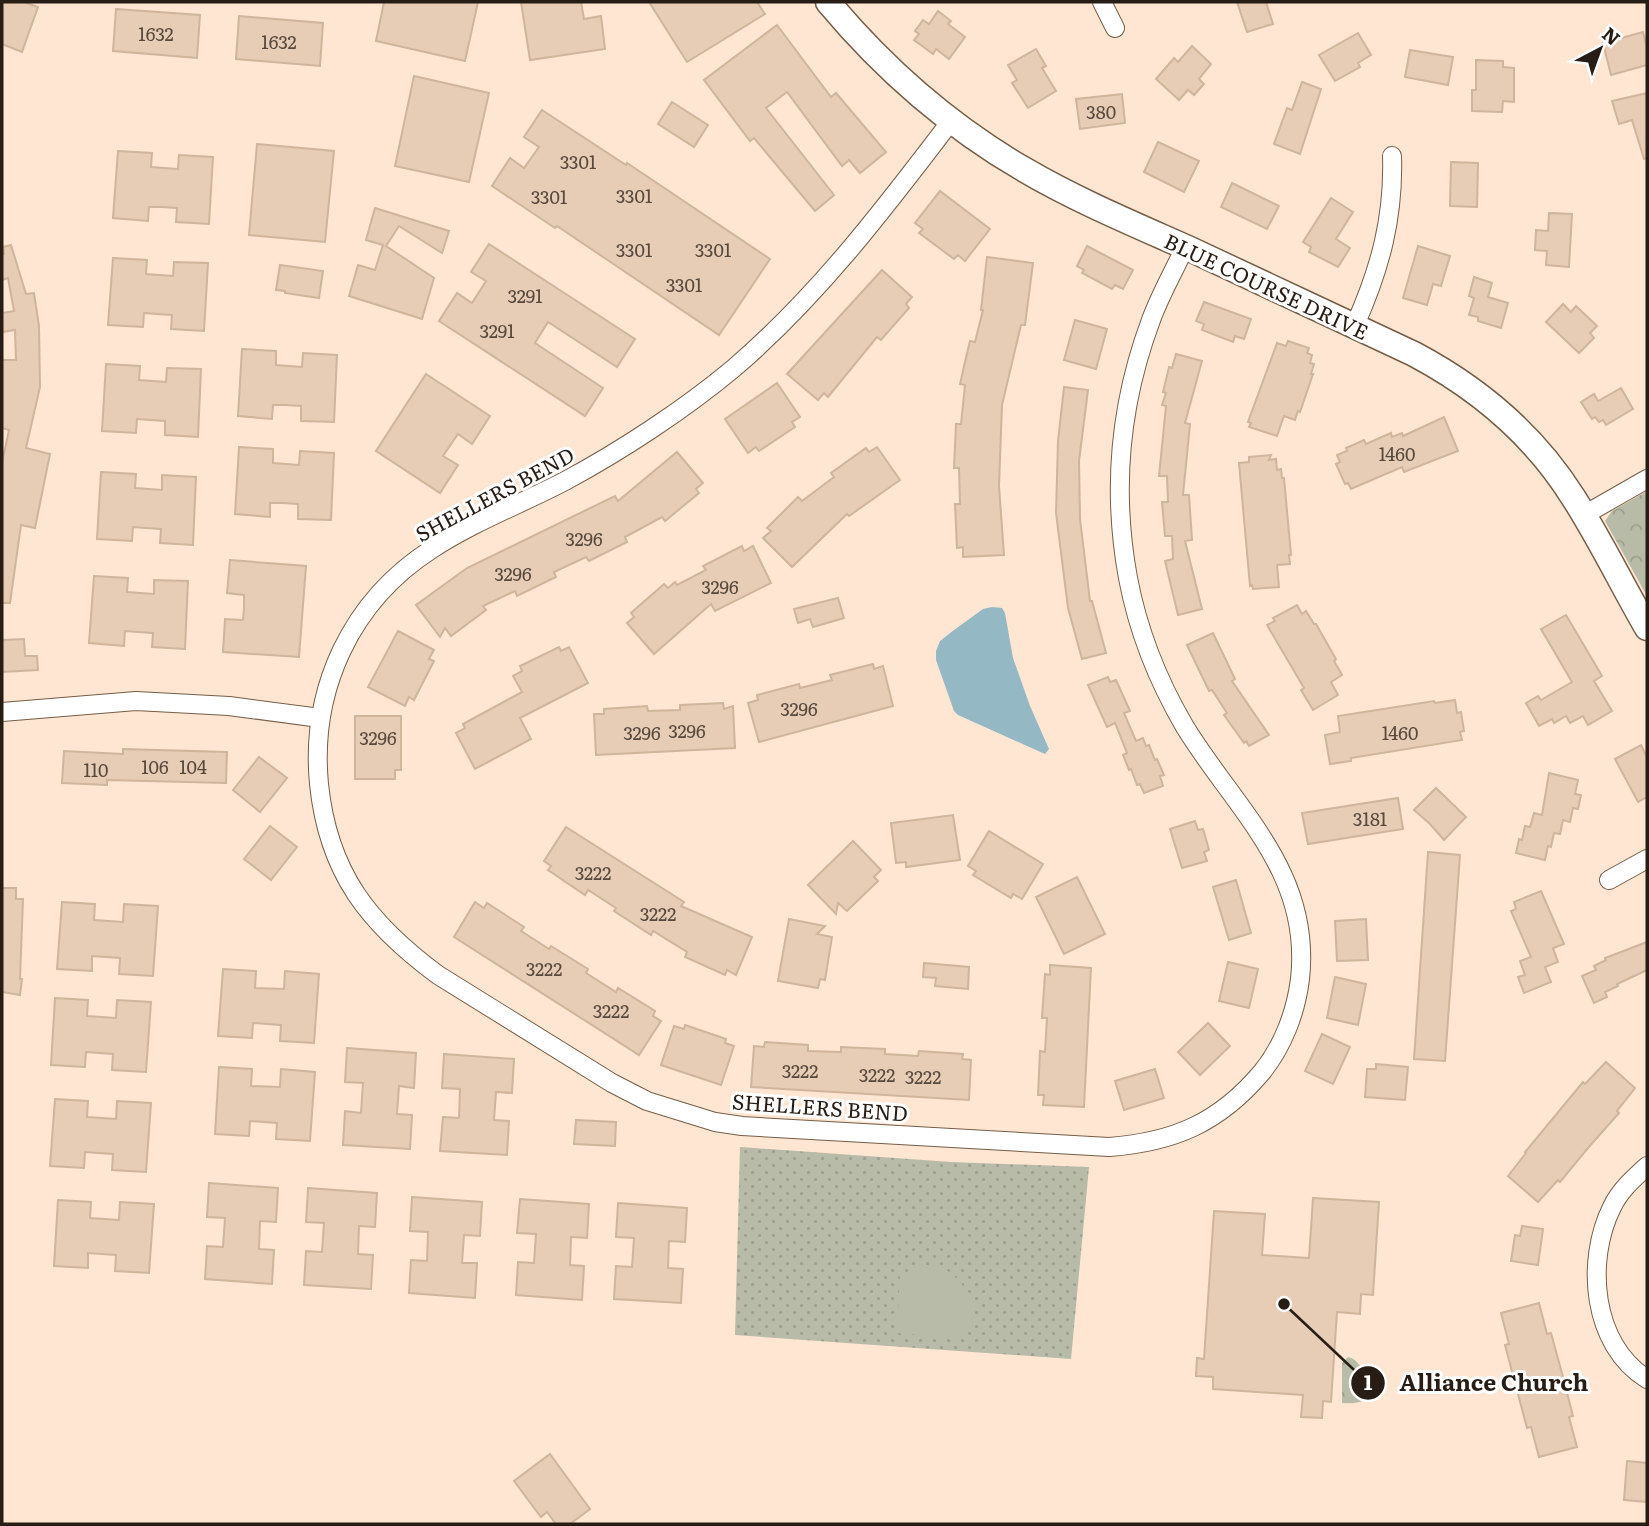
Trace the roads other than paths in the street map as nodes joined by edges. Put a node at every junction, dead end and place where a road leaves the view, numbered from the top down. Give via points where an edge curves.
1 (828, 2) edge
2 (1102, 2) edge
3 (1115, 28) dead end
4 (951, 121) junction
5 (1392, 156) dead end
6 (1185, 247) junction
7 (1355, 325) junction
8 (1647, 479) edge
9 (1584, 515) junction
10 (1647, 628) edge
11 (2, 712) edge
12 (320, 718) junction
13 (1647, 859) edge
14 (1609, 880) dead end
15 (1647, 1166) edge
16 (1647, 1380) edge

1 - 4 main road, BLUE COURSE DRIVE via 883,63
2 - 3 street
4 - 6 main road, BLUE COURSE DRIVE via 1027,171
4 - 12 street, SHELLERS BEND via 829,275 733,368 592,466 433,548 400,573 373,601 349,638 331,677
5 - 7 street via 1385,241
6 - 7 main road, BLUE COURSE DRIVE
6 - 12 street, SHELLERS BEND via 1152,317 1124,422 1120,524 1129,580 1142,635 1162,686 1279,864 1300,931 1301,962 1291,1019 1266,1066 1226,1108 1199,1125 1158,1141 1108,1147 742,1126 647,1101 438,975 375,918 346,880 328,832 319,777
7 - 9 main road, BLUE COURSE DRIVE via 1443,369 1489,402 1545,459
8 - 9 street
9 - 10 main road, BLUE COURSE DRIVE
11 - 12 street via 136,701 229,706
13 - 14 street
15 - 16 street via 1612,1206 1596,1270 1606,1327 1618,1350

